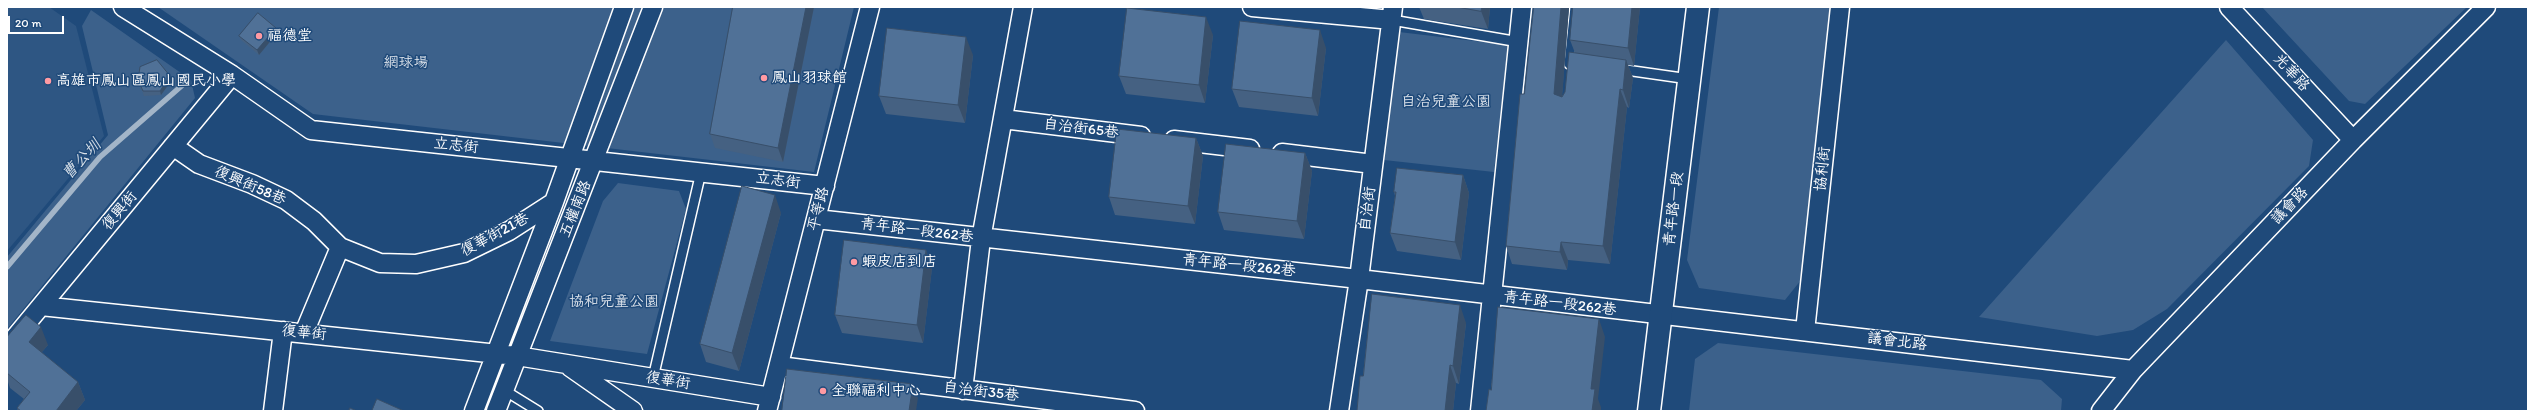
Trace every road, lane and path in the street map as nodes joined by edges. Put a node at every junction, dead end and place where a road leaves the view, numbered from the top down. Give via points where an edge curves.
1 (123, 7) edge
2 (624, 7) edge
3 (653, 7) edge
4 (870, 7) edge
5 (1023, 7) edge
6 (1252, 7) edge
7 (1522, 7) edge
8 (1575, 7) edge
9 (1698, 7) edge
10 (1840, 7) edge
11 (2229, 7) edge
12 (2486, 7) edge
13 (1392, 13) edge
14 (1519, 42) junction
15 (1571, 66) edge
16 (1607, 68) edge
17 (232, 75) junction
18 (1689, 79) junction
19 (1003, 119) junction
20 (2354, 140) junction
21 (173, 146) junction
22 (568, 158) junction
23 (595, 160) junction
24 (1373, 164) junction
25 (700, 172) junction
26 (825, 186) junction
27 (554, 202) junction
28 (816, 219) junction
29 (981, 239) junction
30 (340, 247) junction
31 (1359, 279) junction
32 (1492, 296) junction
33 (41, 306) junction
34 (1661, 316) junction
35 (283, 331) junction
36 (1805, 331) junction
37 (304, 333) junction
38 (7, 347) edge
39 (496, 355) junction
40 (517, 356) junction
41 (566, 364) junction
42 (779, 366) junction
43 (2133, 370) junction
44 (653, 378) junction
45 (504, 390) junction
46 (963, 390) junction
47 (769, 404) edge
48 (273, 411) edge
49 (474, 411) edge
50 (496, 411) edge
51 (538, 411) edge
52 (633, 411) edge
53 (1135, 411) edge
54 (1339, 411) edge
55 (1480, 411) edge
56 (1649, 411) edge
57 (2101, 411) edge

1 - 17 street, 立志街
2 - 22 street, 五權南路
3 - 23 street, 五權南路
4 - 26 street, 平等路
5 - 19 street
6 - 13 street
7 - 14 street
8 - 15 lane
9 - 18 street, 青年路一段
10 - 36 street, 協利街
11 - 20 street, 光華路
12 - 20 street, 議會路
13 - 14 lane
13 - 24 street, 自治街
14 - 32 street
16 - 18 lane
17 - 21 street, 復興街
17 - 22 street, 立志街 via 311,130
18 - 34 street, 青年路一段
19 - 24 street, 自治街65巷
19 - 29 street
20 - 43 street, 議會路
21 - 30 street, 復興街58巷 via 199,164 286,200 314,221
21 - 33 street, 復興街
22 - 23 street, 立志街
22 - 27 street, 五權南路
23 - 25 street, 立志街
23 - 40 street, 五權南路
24 - 31 street, 自治街
25 - 26 street, 立志街
25 - 44 lane
26 - 28 street, 平等路
27 - 30 street, 復華街21巷 via 509,230 457,255 416,264 380,263
27 - 39 street, 五權南路
28 - 29 street, 青年路一段262巷
28 - 42 street, 平等路
29 - 31 street, 青年路一段262巷
29 - 46 street
30 - 37 street
31 - 32 street, 青年路一段262巷
31 - 54 street, 自治街
32 - 34 street, 青年路一段262巷
32 - 55 street
33 - 35 street, 復華街
33 - 38 street, 復興街
34 - 36 street, 議會北路
34 - 56 street, 青年路一段
35 - 37 street, 復華街
35 - 48 street
36 - 43 street, 議會北路
37 - 39 street, 復華街
39 - 40 street, 復華街
39 - 49 street, 五權南路
40 - 41 street, 復華街
40 - 45 street, 五權南路
41 - 44 street, 復華街
41 - 52 street, 復華街
42 - 46 street, 自治街35巷
42 - 47 street, 平等路
43 - 57 street, 議會路
44 - 47 street, 復華街
45 - 50 street, 五權南路
45 - 51 lane
46 - 53 street, 自治街35巷

